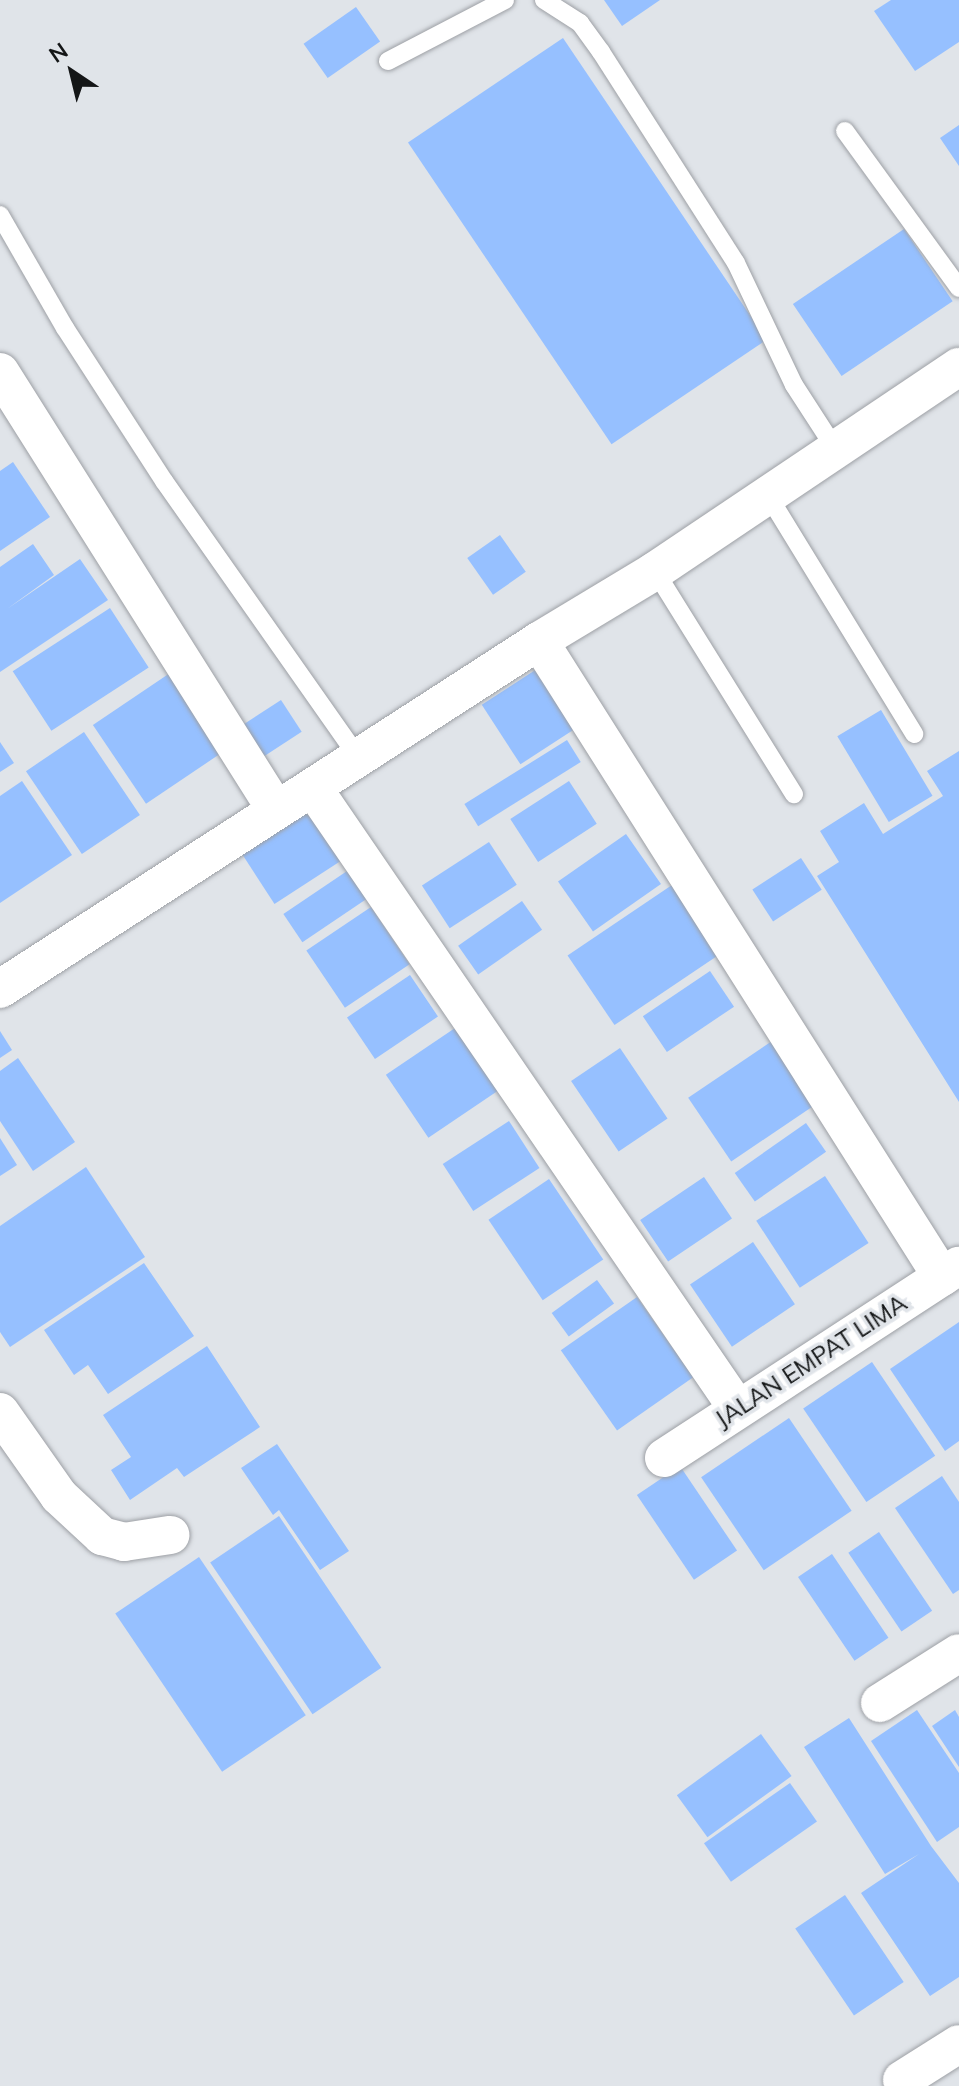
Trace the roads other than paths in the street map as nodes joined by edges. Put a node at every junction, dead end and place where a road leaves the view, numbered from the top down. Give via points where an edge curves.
1 (505, 0) edge
2 (544, 0) edge
3 (388, 61) dead end
4 (845, 131) dead end
5 (0, 215) edge
6 (959, 288) edge
7 (959, 367) edge
8 (0, 372) edge
9 (836, 450) junction
10 (769, 497) junction
11 (655, 571) junction
12 (539, 641) junction
13 (914, 734) dead end
14 (358, 757) junction
15 (313, 788) junction
16 (794, 794) dead end
17 (276, 810) junction
18 (0, 989) edge
19 (950, 1271) edge
20 (737, 1408) junction
21 (0, 1412) edge
22 (664, 1458) dead end
23 (170, 1535) dead end
24 (959, 1653) edge
25 (880, 1703) dead end
26 (959, 2044) edge
27 (902, 2080) dead end

1 - 3 lane
2 - 9 lane via 580,23 601,52 736,263 794,385
4 - 6 lane
5 - 14 lane via 164,481
7 - 9 street
8 - 17 street
9 - 10 street
10 - 11 street
10 - 13 lane
11 - 12 street
11 - 16 lane
12 - 14 street
12 - 19 street
14 - 15 street
15 - 17 street
15 - 20 street
17 - 18 street
19 - 20 street, JALAN EMPAT LIMA
20 - 22 street, JALAN EMPAT LIMA
21 - 23 street via 59,1496 102,1536 124,1542
24 - 25 street
26 - 27 street

